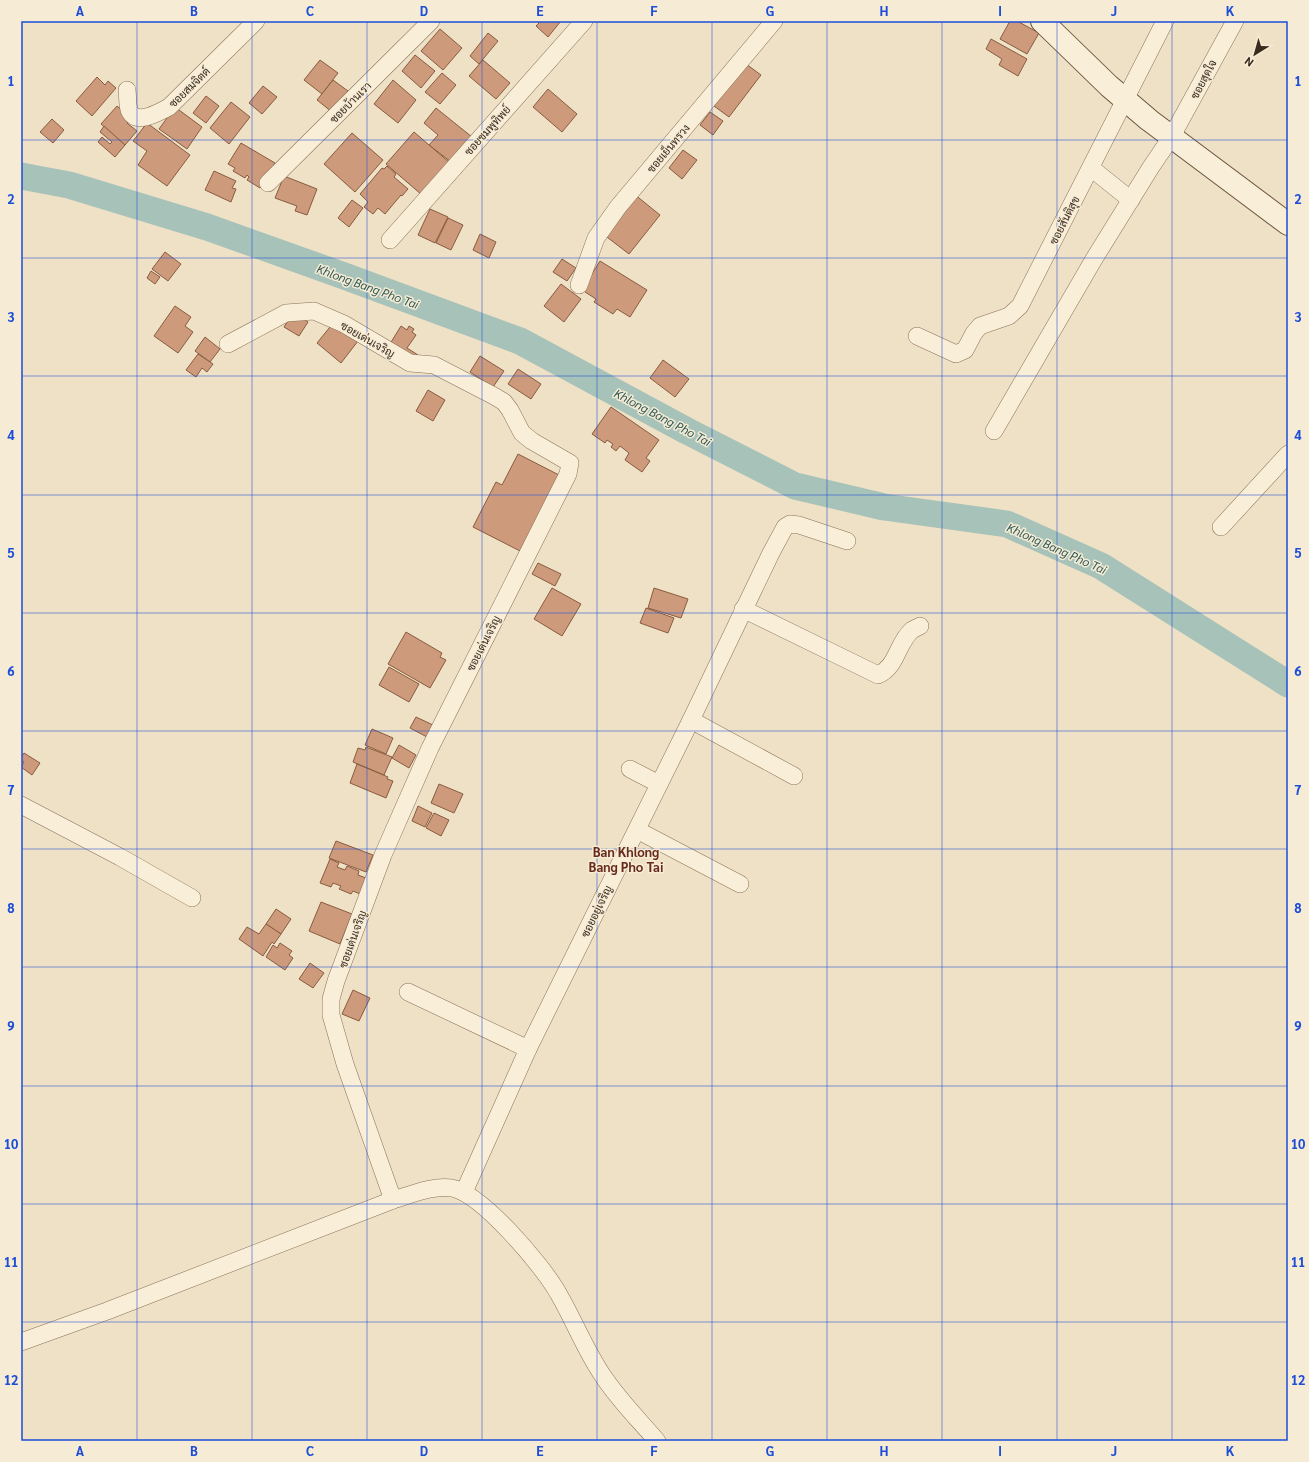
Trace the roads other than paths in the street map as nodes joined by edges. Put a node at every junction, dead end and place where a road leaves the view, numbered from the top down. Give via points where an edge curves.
1 (256, 21) edge
2 (431, 21) edge
3 (584, 21) edge
4 (774, 21) edge
5 (1042, 21) edge
6 (1165, 21) edge
7 (1235, 21) edge
8 (127, 90) dead end
9 (1126, 100) junction
10 (1172, 136) junction
11 (1091, 168) junction
12 (268, 183) dead end
13 (1131, 200) junction
14 (1288, 224) edge
15 (390, 240) dead end
16 (579, 285) dead end
17 (917, 336) dead end
18 (228, 344) dead end
19 (994, 431) dead end
20 (1288, 454) edge
21 (1221, 527) dead end
22 (847, 541) dead end
23 (743, 609) junction
24 (920, 626) dead end
25 (691, 720) junction
26 (630, 769) dead end
27 (794, 776) dead end
28 (659, 784) junction
29 (21, 805) edge
30 (637, 830) junction
31 (740, 884) dead end
32 (192, 898) dead end
33 (408, 992) dead end
34 (528, 1049) junction
35 (464, 1192) junction
36 (393, 1200) junction
37 (21, 1342) edge
38 (657, 1441) edge

1 - 8 street, ซอยสมจิตต์ via 169,107 158,113 138,119 133,117 129,111
2 - 12 street, ซอยบ้านเรา
3 - 15 street, ซอยชมพูทิพย์
4 - 16 street, ซอยเย็นทรวง via 618,207 596,238
5 - 9 street
6 - 9 street, ซอยสันติสุข
7 - 10 street, ซอยสุดใจ
9 - 10 street
9 - 11 street, ซอยสันติสุข
10 - 13 street, ซอยสุดใจ
10 - 14 street
11 - 13 street
11 - 17 street, ซอยสันติสุข via 1020,306 1009,316 980,326 965,350 956,354
13 - 19 street, ซอยสุดใจ
18 - 36 street, ซอยเด่นเจริญ via 286,313 314,310 344,324 410,363 434,365 494,396 504,402 522,433 570,463 568,474 430,748 383,855 331,998 332,1015 345,1064
20 - 21 street
22 - 23 street, ซอยอยู่เจริญ via 790,524 785,527
23 - 24 street via 878,675 885,672 912,630
23 - 25 street, ซอยอยู่เจริญ
25 - 27 street
25 - 28 street, ซอยอยู่เจริญ
26 - 28 street
28 - 30 street, ซอยอยู่เจริญ
29 - 32 street
30 - 31 street
30 - 34 street, ซอยอยู่เจริญ
33 - 34 street
34 - 35 street, ซอยอยู่เจริญ
35 - 36 street via 451,1188 433,1188
35 - 38 street via 503,1226 535,1262 558,1292 603,1377
36 - 37 street via 85,1320

